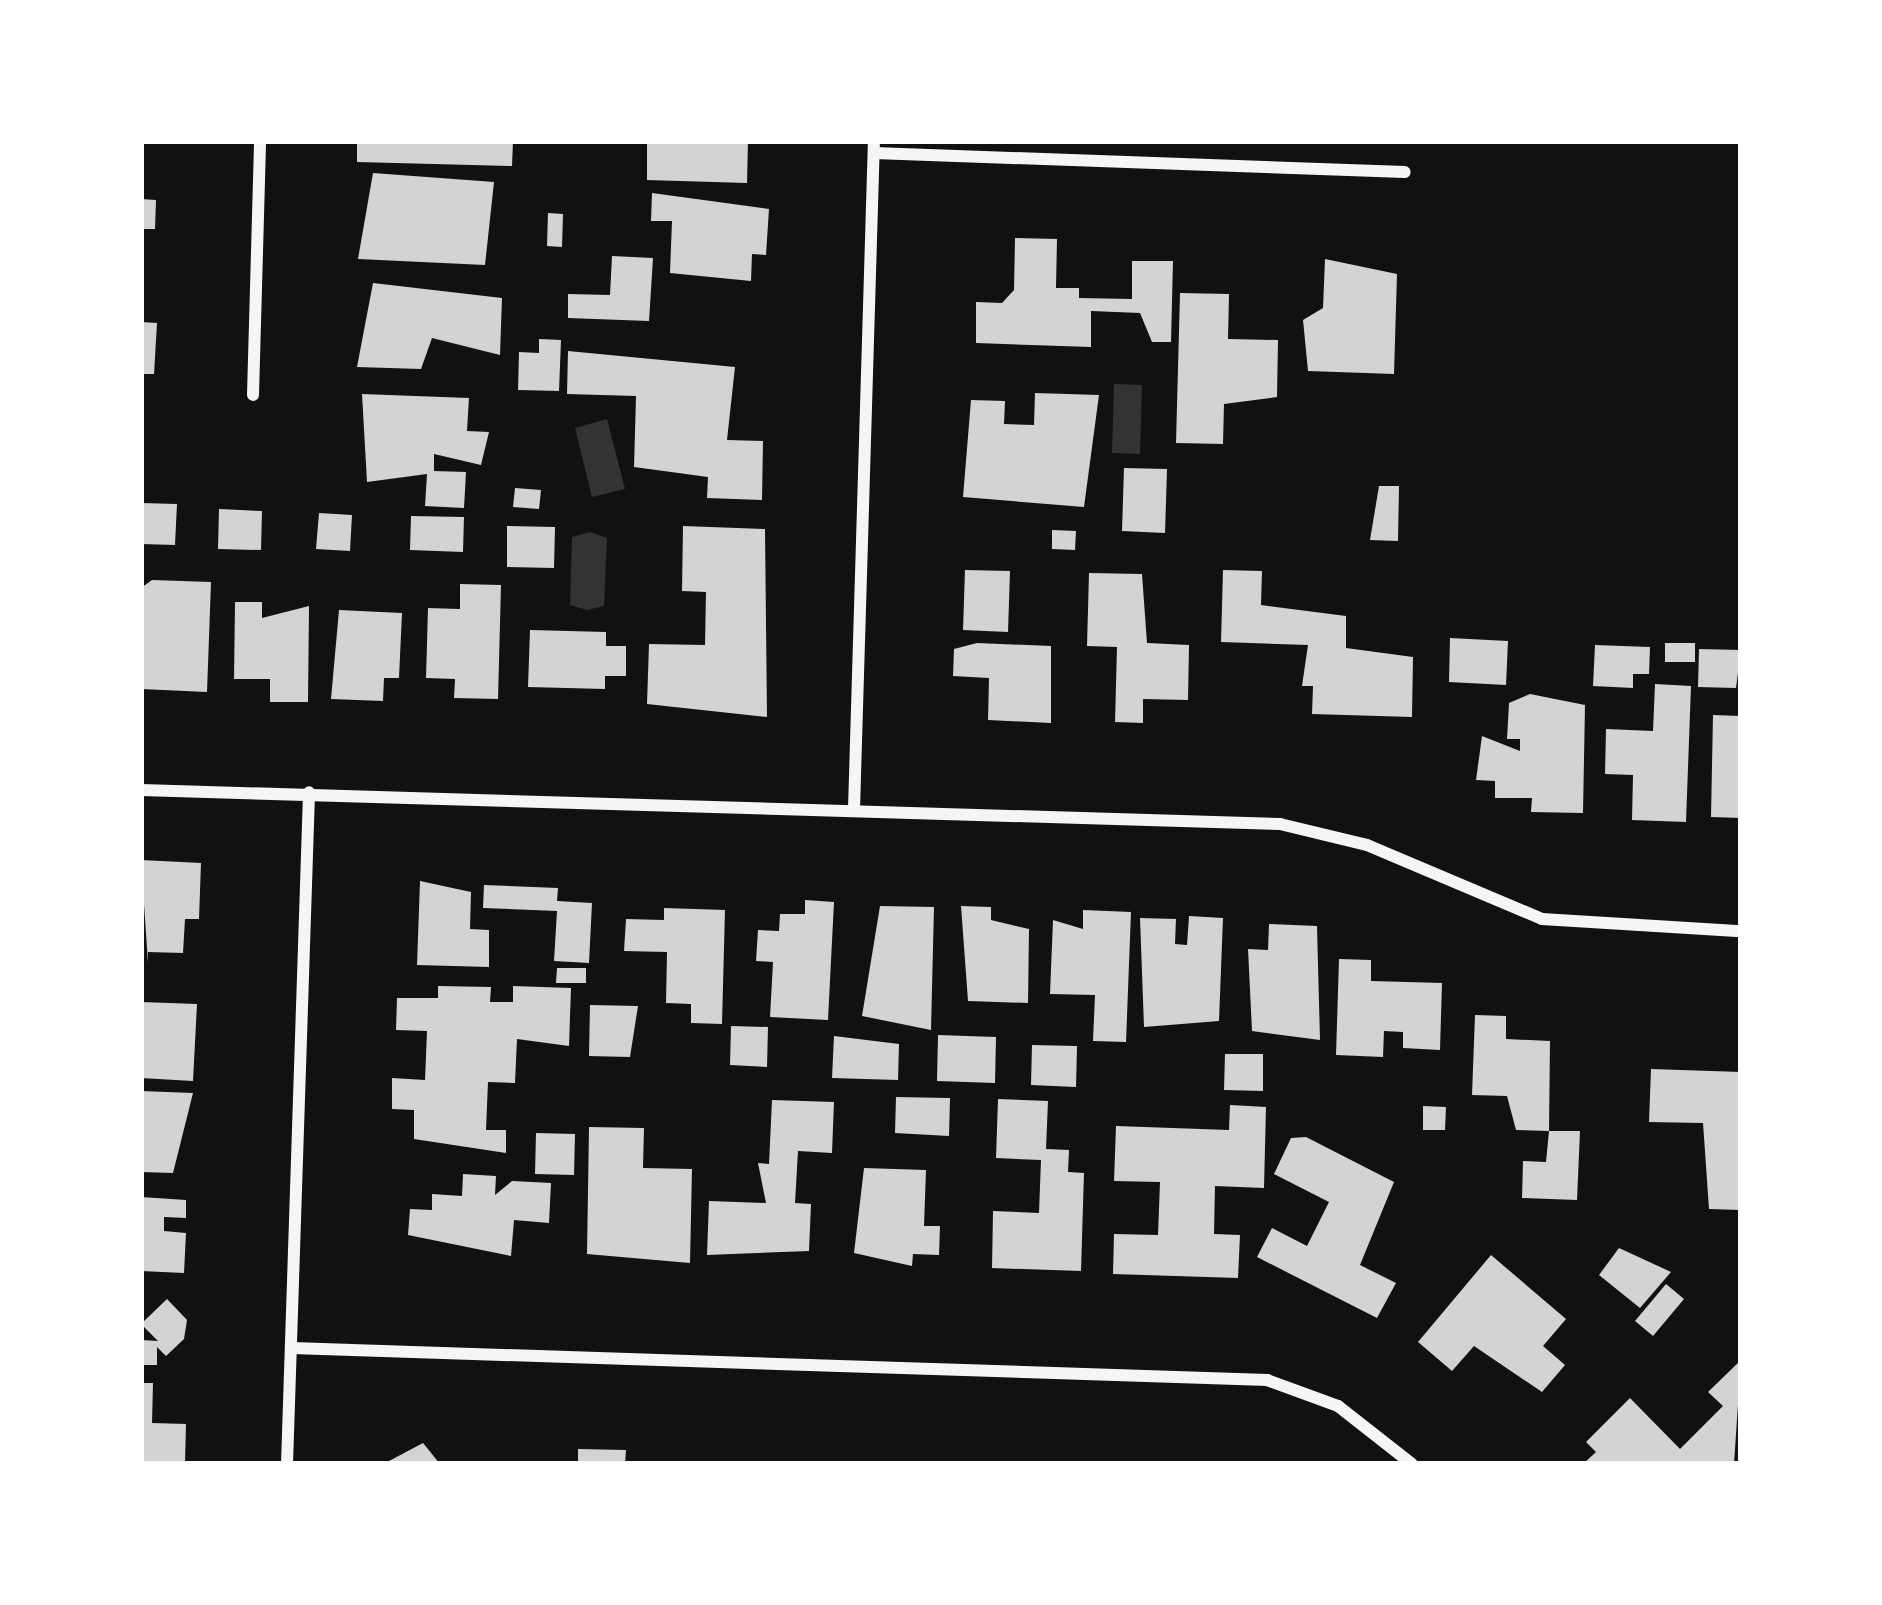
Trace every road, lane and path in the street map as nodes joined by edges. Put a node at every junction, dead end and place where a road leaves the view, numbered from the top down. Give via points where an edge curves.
1 (260, 141) edge
2 (874, 147) edge
3 (1405, 172) dead end
4 (253, 395) dead end
5 (141, 790) edge
6 (309, 793) junction
7 (854, 809) junction
8 (1741, 931) edge
9 (292, 1348) junction
10 (287, 1464) edge
11 (1412, 1464) edge

1 - 4 street
2 - 3 street
2 - 7 street
5 - 6 street
6 - 7 street
6 - 9 street
7 - 8 street via 1280,824 1367,845 1542,919
9 - 10 street
9 - 11 street via 1267,1380 1338,1406

